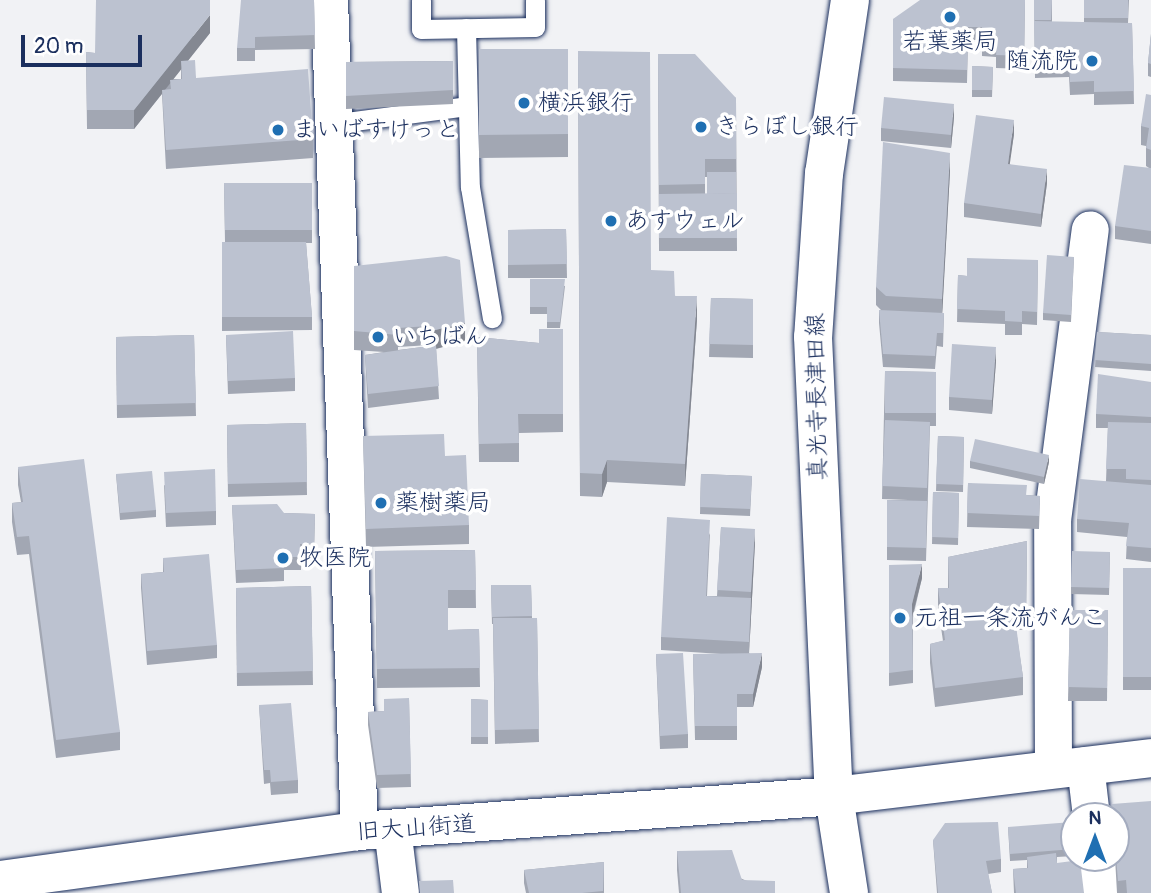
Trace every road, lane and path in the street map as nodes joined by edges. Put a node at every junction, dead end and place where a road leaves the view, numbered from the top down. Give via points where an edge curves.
1 (329, 0) edge
2 (421, 0) edge
3 (535, 0) edge
4 (850, 0) edge
5 (466, 28) junction
6 (467, 106) junction
7 (331, 124) junction
8 (1090, 229) dead end
9 (492, 318) dead end
10 (1151, 758) edge
11 (1069, 767) junction
12 (834, 796) junction
13 (1085, 802) edge
14 (375, 830) junction
15 (1098, 872) edge
16 (0, 880) edge
17 (400, 893) edge
18 (849, 893) edge
19 (1101, 893) edge

1 - 7 street
2 - 5 lane via 421,29
3 - 5 lane via 536,27
4 - 12 main road, 真光寺長津田線 via 824,173 813,337
5 - 6 lane
6 - 7 lane
6 - 9 lane via 470,187
7 - 14 street
8 - 11 street via 1052,520
10 - 11 main road, 旧大山街道
11 - 12 main road, 旧大山街道
11 - 13 street
12 - 14 main road, 旧大山街道 via 609,817
12 - 18 main road, 真光寺長津田線
14 - 16 main road, 旧大山街道
14 - 17 street
15 - 19 street

